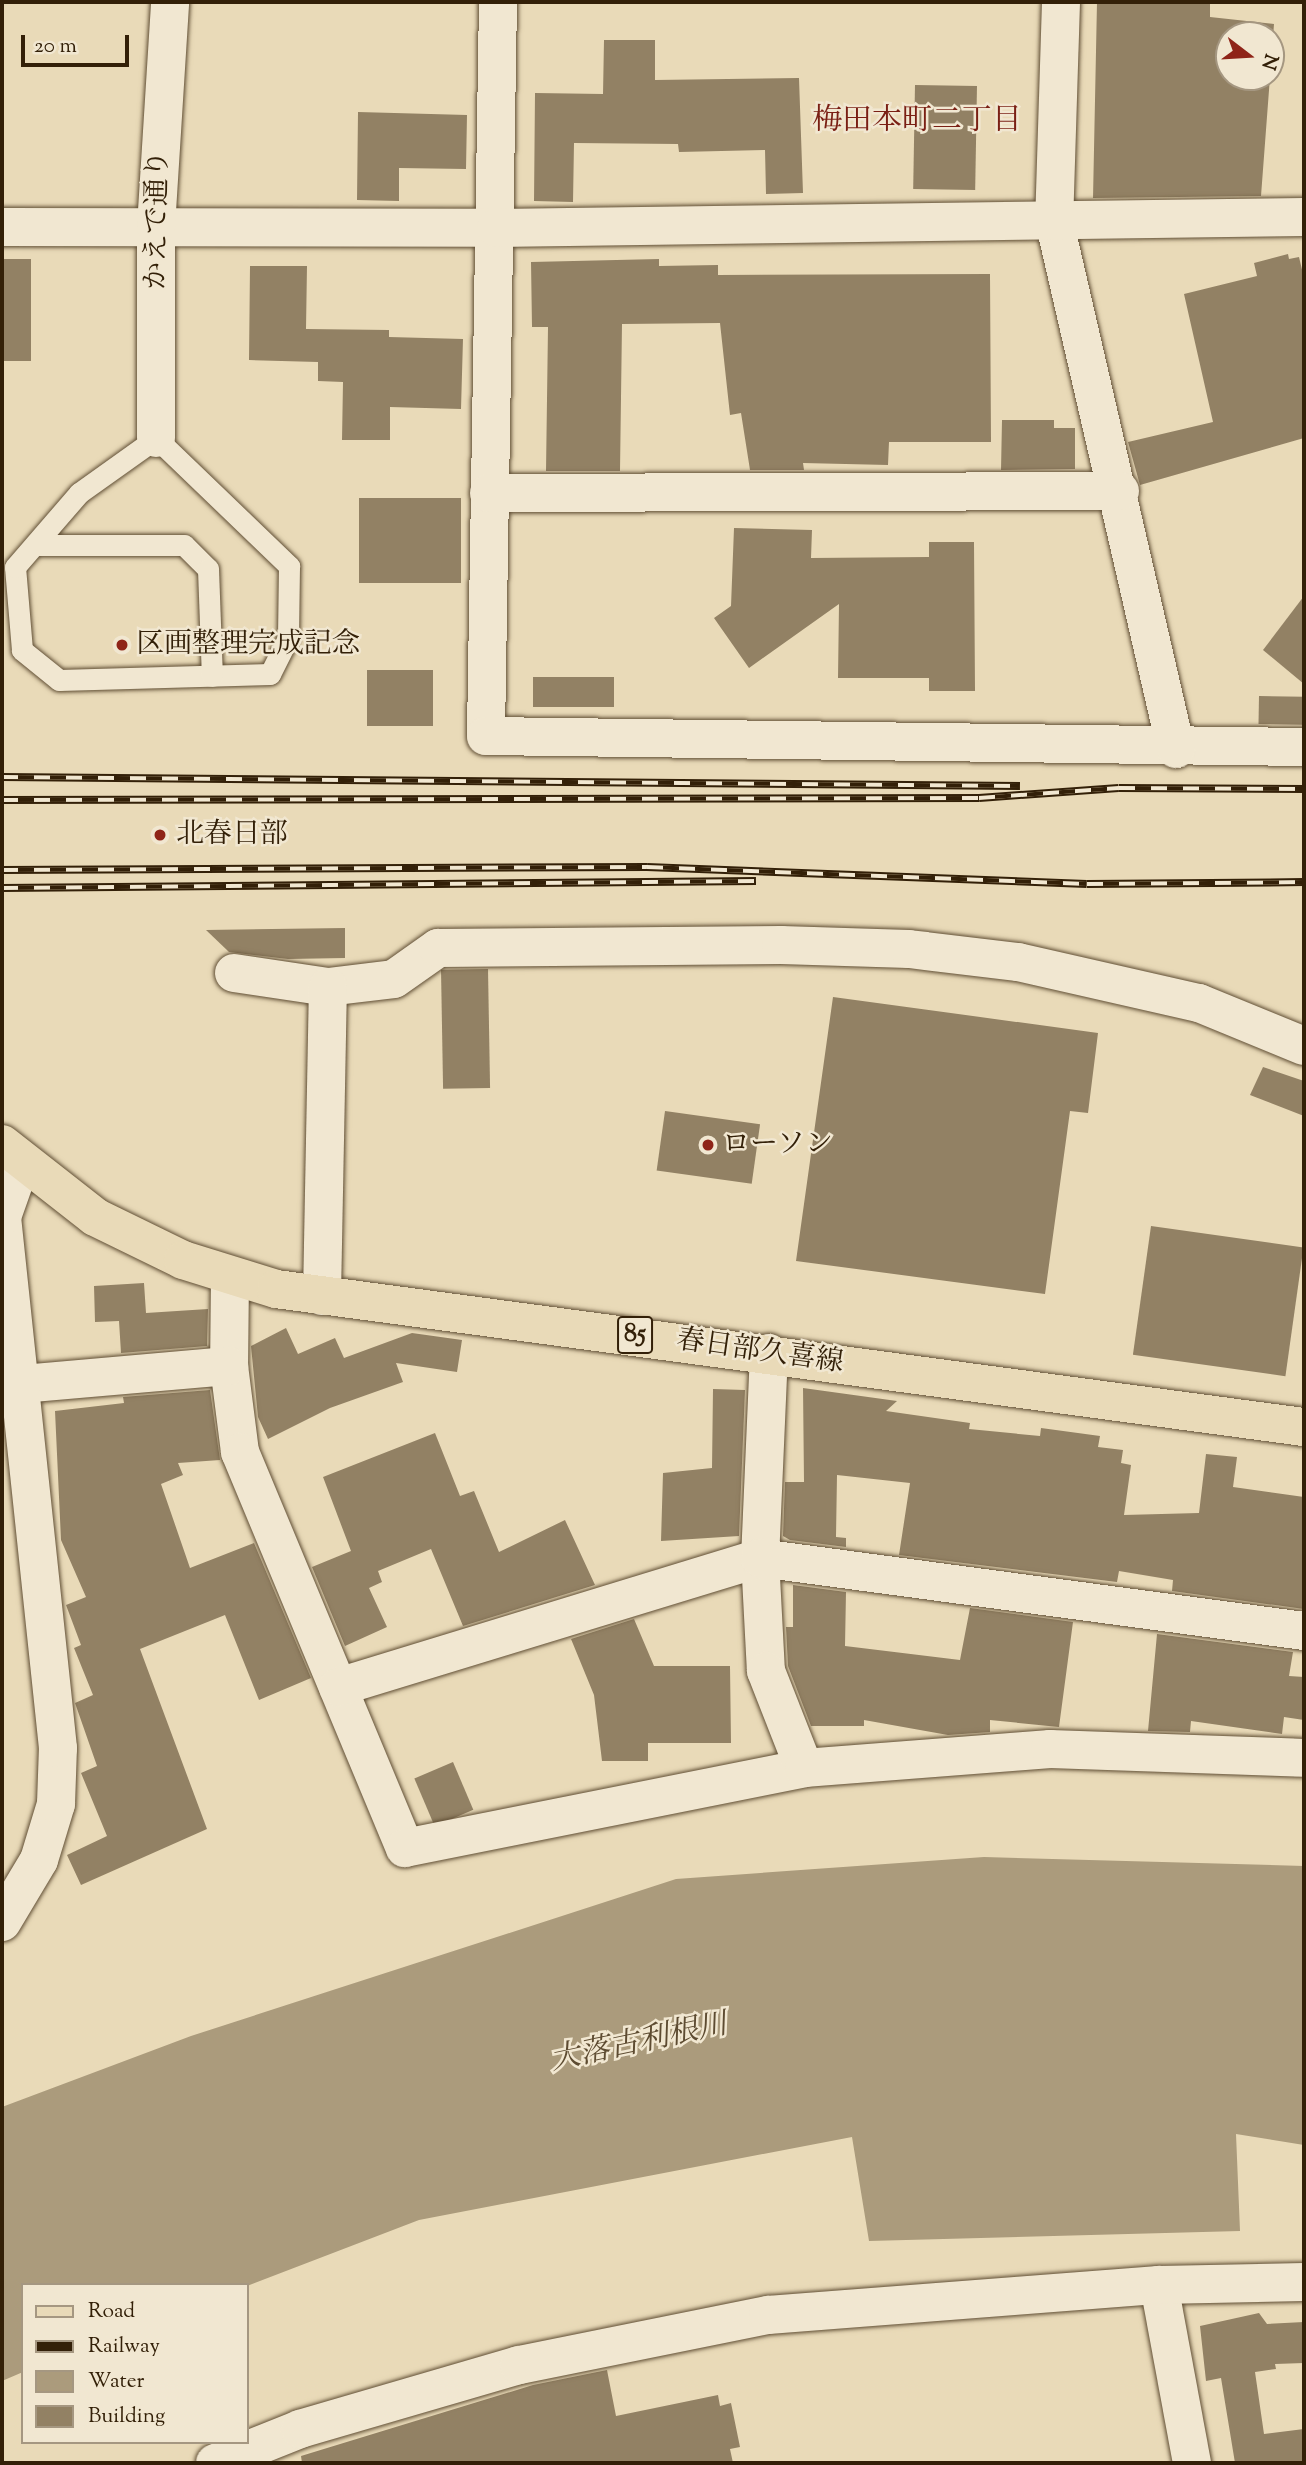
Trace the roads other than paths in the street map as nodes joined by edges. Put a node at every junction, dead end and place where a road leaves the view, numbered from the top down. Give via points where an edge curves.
1 (170, 2) edge
2 (498, 2) edge
3 (1060, 2) edge
4 (1304, 217) edge
5 (1054, 219) junction
6 (156, 227) junction
7 (2, 228) edge
8 (496, 228) junction
9 (156, 438) junction
10 (1120, 491) junction
11 (489, 493) junction
12 (37, 545) junction
13 (212, 676) junction
14 (1304, 747) edge
15 (1176, 748) junction
16 (234, 973) dead end
17 (328, 987) junction
18 (1304, 1046) edge
19 (11, 1153) edge
20 (230, 1277) junction
21 (322, 1296) junction
22 (769, 1353) junction
23 (229, 1366) junction
24 (22, 1384) junction
25 (1304, 1427) edge
26 (760, 1558) junction
27 (1304, 1631) edge
28 (338, 1687) junction
29 (1304, 1758) edge
30 (804, 1768) junction
31 (2, 1922) edge
32 (1304, 2282) edge
33 (1159, 2285) junction
34 (215, 2463) edge
35 (1192, 2463) edge

1 - 6 street, かえで通り
2 - 8 street
3 - 5 street
4 - 5 street
5 - 8 street
5 - 10 street
6 - 7 street
6 - 8 street
6 - 9 street, かえで通り
8 - 11 street
9 - 12 lane via 79,493
9 - 13 lane via 289,566 288,638 270,674
10 - 11 street
10 - 15 street
11 - 15 street via 486,736
12 - 13 lane via 184,545 208,569
12 - 13 lane via 15,567 22,650 59,680
14 - 15 street
16 - 17 street
17 - 18 street via 394,979 438,948 781,945 909,950 1018,962 1199,1003
17 - 21 street
19 - 20 main road, 春日部久喜線 / 85 via 95,1217
19 - 24 street via 2,1217
20 - 21 main road, 春日部久喜線 / 85
20 - 23 street
21 - 22 main road, 春日部久喜線 / 85
22 - 25 main road, 春日部久喜線 / 85
22 - 26 street
23 - 24 street
23 - 28 street via 240,1452
24 - 31 street via 58,1748 56,1790 38,1860
26 - 27 street
26 - 28 street
26 - 30 street via 766,1671
28 - 30 street via 405,1847
29 - 30 street via 1050,1749
32 - 33 street
33 - 34 street via 755,2317 519,2365 300,2429
33 - 35 street

